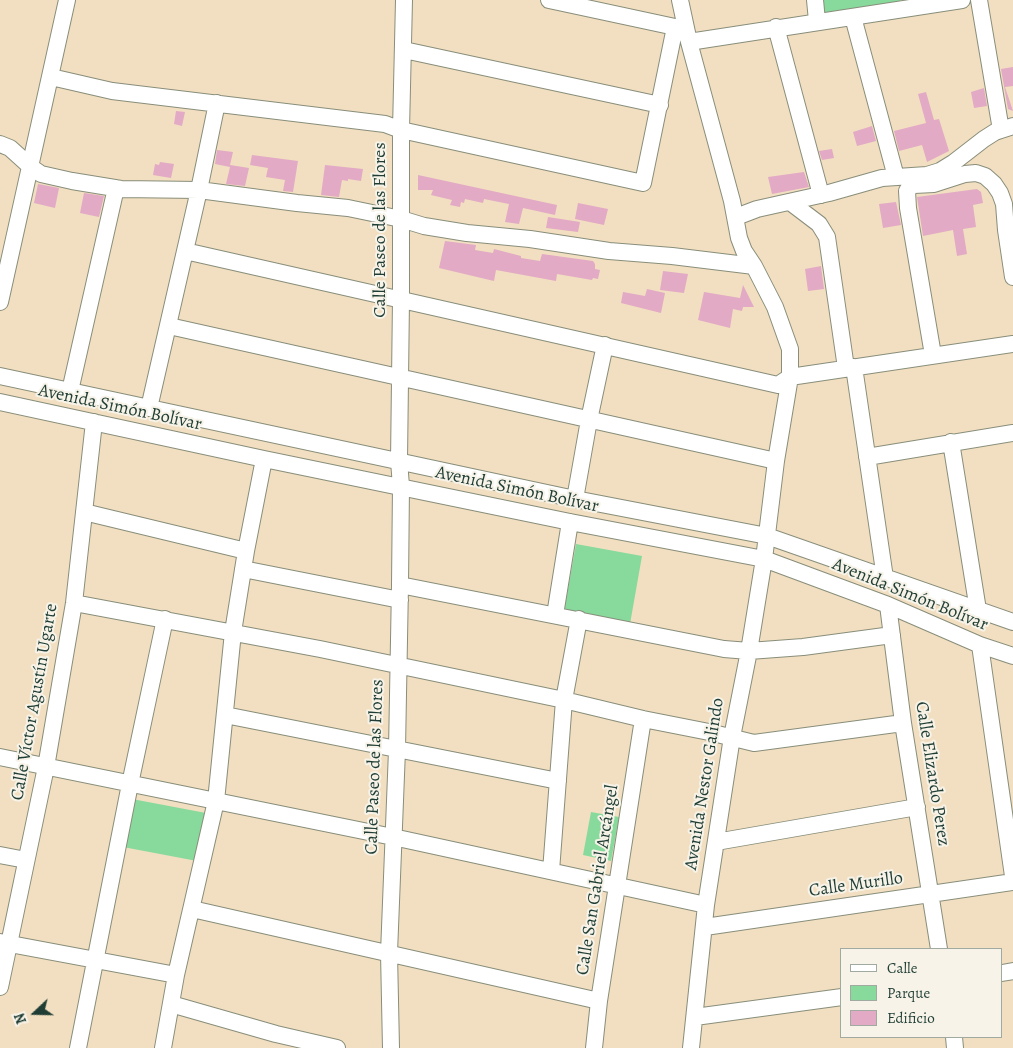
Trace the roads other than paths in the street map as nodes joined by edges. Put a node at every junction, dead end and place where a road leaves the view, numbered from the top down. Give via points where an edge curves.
1 (67, 0) edge
2 (404, 0) edge
3 (549, 0) edge
4 (680, 0) edge
5 (814, 0) edge
6 (962, 0) edge
7 (979, 0) edge
8 (907, 4) edge
9 (853, 17) junction
10 (817, 21) junction
11 (776, 27) junction
12 (683, 32) junction
13 (404, 50) junction
14 (51, 77) junction
15 (217, 103) junction
16 (660, 105) junction
17 (1007, 128) edge
18 (401, 130) junction
19 (0, 144) edge
20 (31, 167) junction
21 (896, 177) junction
22 (116, 188) junction
23 (199, 190) junction
24 (821, 195) junction
25 (790, 202) junction
26 (734, 209) junction
27 (401, 219) junction
28 (185, 252) junction
29 (754, 266) junction
30 (1013, 277) edge
31 (401, 299) junction
32 (0, 302) edge
33 (169, 326) junction
34 (1013, 344) edge
35 (605, 346) junction
36 (933, 355) junction
37 (850, 368) junction
38 (0, 376) edge
39 (790, 377) junction
40 (400, 378) junction
41 (70, 391) junction
42 (0, 402) edge
43 (149, 408) junction
44 (589, 420) junction
45 (94, 422) junction
46 (1013, 433) edge
47 (951, 442) junction
48 (867, 457) junction
49 (264, 459) junction
50 (399, 461) junction
51 (776, 461) junction
52 (401, 486) junction
53 (574, 499) junction
54 (84, 512) junction
55 (570, 522) junction
56 (767, 536) junction
57 (246, 551) junction
58 (764, 559) junction
59 (243, 569) junction
60 (885, 578) junction
61 (400, 592) junction
62 (74, 603) junction
63 (888, 606) junction
64 (978, 610) junction
65 (555, 615) junction
66 (165, 619) junction
67 (578, 619) junction
68 (1013, 622) edge
69 (233, 632) junction
70 (892, 635) junction
71 (980, 645) junction
72 (749, 651) junction
73 (1013, 656) edge
74 (398, 667) junction
75 (564, 700) junction
76 (225, 715) junction
77 (643, 719) junction
78 (903, 722) junction
79 (732, 737) junction
80 (396, 750) junction
81 (0, 757) edge
82 (46, 767) junction
83 (558, 781) junction
84 (130, 784) junction
85 (216, 801) junction
86 (917, 807) junction
87 (393, 837) junction
88 (716, 842) junction
89 (0, 855) edge
90 (26, 860) junction
91 (551, 871) junction
92 (1013, 876) edge
93 (1013, 882) edge
94 (617, 886) junction
95 (931, 894) junction
96 (706, 905) junction
97 (192, 909) junction
98 (705, 927) junction
99 (4, 942) edge
100 (939, 948) edge
101 (390, 953) junction
102 (95, 960) junction
103 (176, 975) junction
104 (0, 987) edge
105 (840, 997) edge
106 (599, 1001) junction
107 (171, 1004) junction
108 (695, 1017) junction
109 (274, 1041) edge
110 (78, 1048) edge
111 (163, 1048) edge
112 (337, 1048) edge
113 (391, 1048) edge
114 (594, 1048) edge
115 (691, 1048) edge

1 - 14 street
2 - 13 street, Calle Paseo de las Flores
3 - 12 street
4 - 12 street
5 - 10 street
6 - 8 street
7 - 17 street
8 - 9 street
9 - 10 street
9 - 21 street
10 - 11 street
11 - 12 street
11 - 24 street
12 - 16 street
12 - 26 street
13 - 16 street
13 - 18 street, Calle Paseo de las Flores
14 - 15 street via 112,91
14 - 20 street
15 - 18 street via 385,124
15 - 23 street
16 - 18 street via 643,182
17 - 21 street via 984,139 940,171
18 - 27 street, Calle Paseo de las Flores
19 - 20 street via 10,148
20 - 22 street via 55,178
20 - 32 street
21 - 24 street
22 - 23 street
22 - 41 street
23 - 27 street via 348,208
23 - 28 street
24 - 25 street
25 - 26 street via 757,209
25 - 37 street via 819,224 827,237
26 - 29 street via 744,251
27 - 29 street via 467,233
27 - 31 street, Calle Paseo de las Flores
28 - 31 street
28 - 33 street
29 - 39 street via 775,307 790,349
30 - 36 street via 1004,204 1000,193 985,176 965,174 934,184 914,185 907,191
31 - 35 street
31 - 40 street, Calle Paseo de las Flores
33 - 40 street
33 - 43 street
34 - 36 street
35 - 39 street via 778,385
35 - 44 street
36 - 37 street
37 - 39 street
37 - 48 street
38 - 41 street, Avenida Simón Bolívar
39 - 51 street
40 - 44 street
40 - 50 street, Calle Paseo de las Flores
41 - 43 street, Avenida Simón Bolívar
42 - 45 street, Avenida Simón Bolívar
43 - 50 street, Avenida Simón Bolívar
44 - 51 street
44 - 53 street
45 - 49 street, Avenida Simón Bolívar
45 - 54 street, Calle Víctor Agustín Ugarte
46 - 47 street
47 - 48 street
47 - 64 street
48 - 60 street
49 - 52 street, Avenida Simón Bolívar
49 - 57 street
50 - 52 street, Calle Paseo de las Flores
50 - 53 street, Avenida Simón Bolívar
51 - 56 street
52 - 55 street, Avenida Simón Bolívar
52 - 61 street, Calle Paseo de las Flores
53 - 56 street, Avenida Simón Bolívar
54 - 57 street
54 - 62 street, Calle Víctor Agustín Ugarte
55 - 58 street, Avenida Simón Bolívar
55 - 65 street
56 - 58 street, Avenida Nestor Galindo
56 - 60 street, Avenida Simón Bolívar
57 - 59 street
58 - 63 street, Avenida Simón Bolívar
58 - 72 street, Avenida Nestor Galindo
59 - 61 street
59 - 69 street
60 - 64 street, Avenida Simón Bolívar
61 - 65 street
61 - 74 street, Calle Paseo de las Flores
62 - 66 street
62 - 82 street, Calle Víctor Agustín Ugarte
63 - 70 street, Calle Elizardo Perez
63 - 71 street, Avenida Simón Bolívar
64 - 68 street, Avenida Simón Bolívar
65 - 67 street
66 - 69 street
66 - 84 street
67 - 72 street via 724,649
67 - 75 street
69 - 74 street
69 - 76 street
70 - 72 street
70 - 78 street, Calle Elizardo Perez
71 - 73 street, Avenida Simón Bolívar
71 - 92 street
72 - 79 street, Avenida Nestor Galindo
74 - 75 street
74 - 80 street, Calle Paseo de las Flores
75 - 77 street
75 - 83 street
76 - 80 street
76 - 85 street
77 - 79 street
77 - 94 street, Calle San Gabriel Arcángel
78 - 79 street via 754,743
78 - 86 street, Calle Elizardo Perez
79 - 88 street, Avenida Nestor Galindo
80 - 83 street
80 - 87 street, Calle Paseo de las Flores
81 - 82 street
82 - 84 street
82 - 90 street, Calle Víctor Agustín Ugarte
83 - 91 street
84 - 85 street
84 - 102 street
85 - 87 street
85 - 97 street
86 - 88 street
86 - 95 street, Calle Elizardo Perez
87 - 91 street
87 - 101 street, Calle Paseo de las Flores
88 - 96 street, Avenida Nestor Galindo
89 - 90 street
90 - 99 street, Calle Víctor Agustín Ugarte
91 - 94 street
93 - 95 street, Calle Murillo
94 - 96 street
94 - 106 street, Calle San Gabriel Arcángel
95 - 98 street, Calle Murillo
95 - 100 street, Calle Elizardo Perez
96 - 98 street, Avenida Nestor Galindo
97 - 101 street
97 - 103 street
98 - 108 street, Avenida Nestor Galindo
99 - 102 street
99 - 104 street, Calle Víctor Agustín Ugarte
101 - 106 street
101 - 113 street, Calle Paseo de las Flores
102 - 103 street
102 - 110 street
103 - 107 street
105 - 108 street
106 - 114 street, Calle San Gabriel Arcángel
107 - 109 street
107 - 111 street
108 - 115 street, Avenida Nestor Galindo
109 - 112 street

